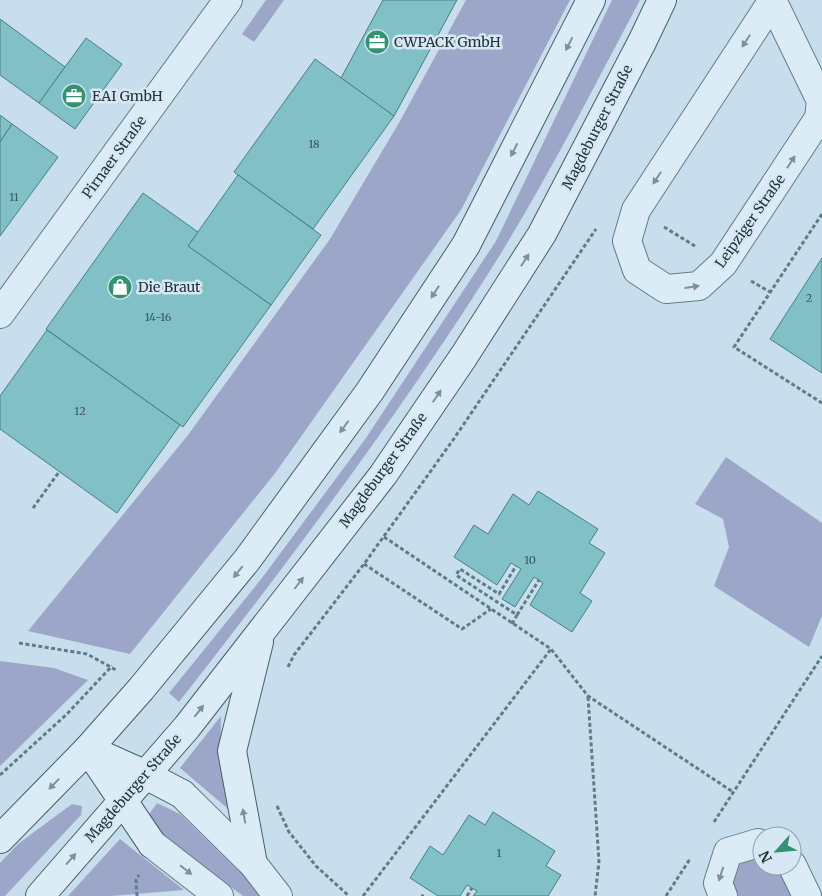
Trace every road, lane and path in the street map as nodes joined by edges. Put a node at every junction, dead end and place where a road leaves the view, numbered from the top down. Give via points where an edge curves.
1 (228, 0) edge
2 (591, 0) edge
3 (662, 0) edge
4 (772, 0) edge
5 (822, 214) edge
6 (569, 268) dead end
7 (0, 314) edge
8 (822, 403) edge
9 (59, 472) dead end
10 (33, 508) dead end
11 (384, 537) junction
12 (364, 564) junction
13 (516, 566) dead end
14 (538, 580) dead end
15 (491, 609) junction
16 (325, 614) dead end
17 (517, 615) junction
18 (512, 624) junction
19 (261, 633) junction
20 (19, 643) dead end
21 (551, 649) junction
22 (822, 656) edge
23 (588, 696) junction
24 (88, 749) junction
25 (144, 774) junction
26 (0, 775) edge
27 (733, 792) junction
28 (122, 800) junction
29 (277, 806) dead end
30 (709, 829) dead end
31 (0, 839) edge
32 (752, 845) edge
33 (695, 852) dead end
34 (253, 864) junction
35 (798, 876) edge
36 (472, 888) dead end
37 (40, 896) edge
38 (219, 896) edge
39 (278, 896) edge
40 (349, 896) edge
41 (363, 896) edge
42 (467, 896) edge
43 (596, 896) edge
44 (666, 896) edge
45 (723, 896) edge
46 (808, 896) edge

1 - 7 main road, Pirnaer Straße
2 -> 24 main road via 466,245 370,391 247,560 141,690
19 -> 3 main road, Magdeburger Straße via 383,475 542,234
4 -> 4 main road, Leipziger Straße via 636,210 627,240 637,270 666,290 699,286 724,264 819,118 821,101
5 - 8 path via 734,347
6 - 11 path
9 - 10 path
11 - 12 path
11 - 15 path
12 - 15 path via 462,629
12 - 16 path
13 - 17 path via 499,594 460,568 456,576
14 - 17 path
15 - 18 path
17 - 18 path
18 - 21 path
25 -> 19 main road, Magdeburger Straße via 187,727
34 -> 19 main road via 232,751
20 - 26 path via 87,654 112,666 67,714
21 - 23 path
21 - 41 path
22 - 27 path
23 - 27 path
23 - 43 path via 599,862
24 - 25 main road
24 - 28 main road
24 -> 31 main road
25 - 28 main road, Magdeburger Straße
25 - 34 main road via 182,794
27 - 30 path
37 -> 28 main road, Magdeburger Straße
28 -> 38 main road via 152,844
29 - 40 path via 290,832 311,859
32 -> 45 main road via 728,852 718,883
33 - 44 path
34 - 39 main road
35 - 46 main road
36 - 42 path

